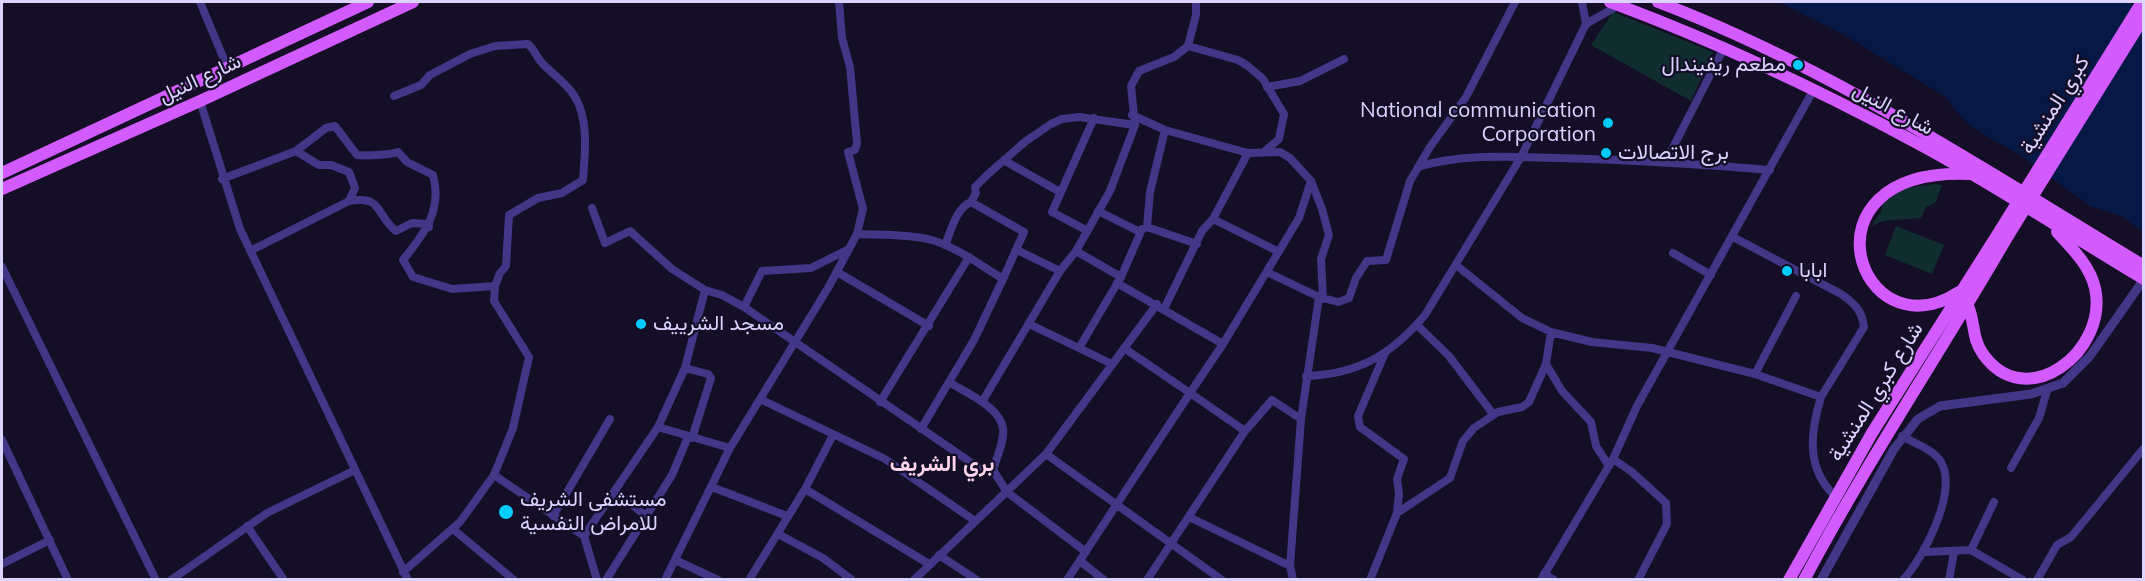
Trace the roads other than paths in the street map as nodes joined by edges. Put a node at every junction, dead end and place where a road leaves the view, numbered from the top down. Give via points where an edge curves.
1 (200, 2) edge
2 (368, 2) edge
3 (413, 2) edge
4 (839, 2) edge
5 (1196, 2) edge
6 (1515, 2) edge
7 (1582, 2) edge
8 (1658, 2) edge
9 (2142, 2) edge
10 (1614, 3) edge
11 (2144, 17) edge
12 (1586, 24) junction
13 (1188, 46) junction
14 (1725, 48) junction
15 (1344, 59) dead end
16 (228, 69) junction
17 (1267, 87) junction
18 (1814, 89) junction
19 (394, 96) dead end
20 (200, 101) junction
21 (1132, 115) junction
22 (1094, 118) junction
23 (1135, 125) junction
24 (1165, 130) junction
25 (296, 151) junction
26 (1248, 153) junction
27 (1261, 154) junction
28 (1521, 157) junction
29 (1005, 161) junction
30 (1666, 161) junction
31 (1418, 167) junction
32 (1770, 171) junction
33 (2, 173) edge
34 (1970, 174) junction
35 (222, 179) junction
36 (1311, 181) junction
37 (2, 189) edge
38 (1060, 192) junction
39 (349, 201) junction
40 (971, 202) junction
41 (592, 208) dead end
42 (1098, 211) junction
43 (1213, 219) junction
44 (2045, 220) junction
45 (429, 227) junction
46 (1086, 230) junction
47 (1144, 230) junction
48 (2005, 232) junction
49 (857, 234) junction
50 (1733, 237) junction
51 (1197, 244) junction
52 (945, 245) junction
53 (851, 248) junction
54 (1017, 250) junction
55 (1076, 250) junction
56 (250, 251) junction
57 (1277, 251) junction
58 (1673, 253) dead end
59 (969, 257) junction
60 (1456, 265) junction
61 (2144, 266) edge
62 (2, 267) edge
63 (1060, 271) junction
64 (837, 272) junction
65 (1267, 272) junction
66 (1711, 275) junction
67 (1003, 279) junction
68 (2144, 279) edge
69 (1119, 280) junction
70 (495, 286) junction
71 (705, 290) junction
72 (1962, 290) junction
73 (1796, 296) dead end
74 (1321, 298) junction
75 (1157, 304) junction
76 (1968, 306) junction
77 (744, 307) junction
78 (1164, 309) junction
79 (1029, 324) junction
80 (1417, 325) junction
81 (929, 326) junction
82 (1551, 332) junction
83 (794, 343) junction
84 (1223, 344) junction
85 (1079, 348) junction
86 (1124, 348) junction
87 (1384, 353) junction
88 (1668, 353) junction
89 (1112, 364) junction
90 (1546, 364) junction
91 (685, 368) junction
92 (1755, 374) junction
93 (1306, 376) junction
94 (949, 382) junction
95 (2047, 391) junction
96 (1190, 393) junction
97 (1821, 397) junction
98 (760, 399) junction
99 (880, 402) junction
100 (982, 402) junction
101 (1493, 414) junction
102 (610, 419) dead end
103 (1301, 419) junction
104 (658, 427) junction
105 (921, 429) junction
106 (1245, 431) junction
107 (833, 435) junction
108 (1902, 436) junction
109 (690, 437) junction
110 (2, 440) edge
111 (730, 448) junction
112 (2144, 448) edge
113 (1046, 453) junction
114 (1611, 462) junction
115 (2011, 468) dead end
116 (355, 470) junction
117 (993, 471) junction
118 (494, 475) junction
119 (712, 487) junction
120 (805, 489) junction
121 (616, 492) junction
122 (1007, 492) junction
123 (1835, 496) junction
124 (1994, 502) dead end
125 (1116, 505) junction
126 (1397, 513) junction
127 (553, 516) junction
128 (646, 516) junction
129 (787, 516) junction
130 (1189, 517) junction
131 (975, 521) junction
132 (247, 526) junction
133 (453, 530) junction
134 (778, 534) junction
135 (584, 536) junction
136 (50, 540) junction
137 (1173, 543) junction
138 (1971, 550) junction
139 (1086, 552) junction
140 (1925, 552) junction
141 (1954, 552) junction
142 (939, 555) junction
143 (675, 560) junction
144 (1080, 561) junction
145 (2, 564) edge
146 (929, 564) junction
147 (1290, 566) junction
148 (403, 572) junction
149 (1542, 577) edge
150 (68, 579) edge
151 (156, 579) edge
152 (171, 579) edge
153 (284, 579) edge
154 (408, 579) edge
155 (514, 579) edge
156 (597, 579) edge
157 (606, 579) edge
158 (665, 579) edge
159 (718, 579) edge
160 (749, 579) edge
161 (852, 579) edge
162 (914, 579) edge
163 (977, 579) edge
164 (1067, 579) edge
165 (1104, 579) edge
166 (1147, 579) edge
167 (1222, 579) edge
168 (1293, 579) edge
169 (1370, 579) edge
170 (1554, 579) edge
171 (1638, 579) edge
172 (1789, 579) edge
173 (1804, 579) edge
174 (1821, 579) edge
175 (1903, 579) edge
176 (1949, 579) edge
177 (2023, 579) edge
178 (2037, 579) edge

1 - 16 street
2 - 16 main road, شارع النيل
3 - 20 main road, شارع النيل
4 - 49 street via 857,143 855,150 848,152 863,209
5 - 13 street
6 - 31 street via 1475,82
7 - 12 street
8 - 61 main road, شارع النيل via 1842,84
9 - 48 main road, كبري المنشية, bridge
10 - 12 street
10 - 14 main road, شارع النيل
11 - 48 main road, كبري المنشية, bridge
12 - 28 street
13 - 17 street via 1238,60 1263,79
13 - 21 street via 1174,57 1139,71 1131,86
14 - 18 main road, شارع النيل
14 - 30 street
15 - 17 street via 1300,81
16 - 33 main road, شارع النيل
17 - 27 street via 1284,114 1279,139
18 - 32 street
18 - 34 main road, شارع النيل
19 - 70 street via 421,85 430,75 470,54 495,46 528,44 539,61 575,97 583,122 583,180 508,215 506,266
20 - 35 street
20 - 37 main road, شارع النيل
21 - 23 street
21 - 24 street
22 - 23 street
22 - 29 street via 1062,119 1051,124
22 - 38 street
23 - 42 street via 1110,191
24 - 26 street
24 - 47 street
25 - 35 street
25 - 39 street via 319,165 349,172 355,188
25 - 45 street via 326,128 335,126 357,155 398,152 407,162 432,175 434,207
26 - 27 street
26 - 43 street
27 - 36 street via 1285,154
28 - 30 street
28 - 31 street via 1447,160
28 - 60 street
29 - 38 street
29 - 40 street via 975,187
30 - 32 street
31 - 74 street via 1404,195 1386,260 1367,261 1349,298 1338,302
32 - 50 street
34 - 44 main road, شارع النيل
34 - 72 main road via 1922,176 1892,189 1867,212 1859,241 1862,263 1872,283 1897,302 1929,306
35 - 56 street
36 - 57 street via 1299,218
36 - 74 street via 1329,235 1321,259
38 - 46 street via 1052,212
39 - 45 street via 365,198 379,206 386,223 396,231 412,223
39 - 56 street
40 - 52 street via 956,217
40 - 54 street via 1023,230
41 - 71 street via 605,243 630,231 672,269
42 - 46 street
42 - 47 street
43 - 51 street
43 - 57 street
44 - 68 main road, شارع النيل
44 - 76 main road via 2083,262 2096,289 2093,321 2074,358 2045,376 2003,371 1978,346
45 - 70 street via 403,260 413,277 452,289
46 - 55 street
47 - 51 street
47 - 69 street
48 - 72 main road, شارع كبري المنشية
48 - 76 main road, شارع كبري المنشية
49 - 52 street via 912,237
49 - 53 street
50 - 66 street
50 - 97 street via 1841,294 1860,311 1864,327
51 - 78 street
52 - 59 street
53 - 64 street
53 - 77 street via 811,268 762,271
54 - 63 street
54 - 67 street
55 - 63 street
55 - 69 street
56 - 116 street
57 - 65 street
58 - 66 street
59 - 67 street
59 - 81 street
60 - 80 street
60 - 82 street via 1522,318
62 - 151 street
63 - 79 street
64 - 81 street
64 - 83 street
65 - 74 street
65 - 84 street
66 - 88 street
67 - 94 street
68 - 95 street via 2090,356 2063,383
69 - 75 street
69 - 85 street
70 - 118 street via 494,301 529,357 513,428
71 - 77 street
71 - 91 street
72 - 123 main road, شارع كبري المنشية
73 - 92 street
74 - 93 street
75 - 78 street
75 - 86 street
76 - 173 main road, شارع كبري المنشية via 1859,479
77 - 83 street
78 - 84 street
79 - 85 street
79 - 100 street
80 - 87 street
80 - 101 street via 1449,356
81 - 99 street
82 - 88 street
82 - 90 street
83 - 98 street
83 - 99 street
84 - 96 street
85 - 89 street
86 - 89 street
86 - 96 street
87 - 93 street via 1349,371
87 - 126 street via 1359,416 1364,432 1404,459 1397,479
88 - 92 street
88 - 114 street
89 - 113 street
90 - 101 street via 1529,402
90 - 114 street via 1562,391 1591,422 1596,446
91 - 104 street
91 - 109 street via 711,378
92 - 97 street
93 - 103 street
94 - 100 street
94 - 105 street
95 - 108 street via 1940,406 1918,419
95 - 115 street via 2039,418
96 - 106 street
96 - 125 street
97 - 123 street via 1815,417 1814,467 1824,486
98 - 107 street
98 - 111 street
99 - 105 street
100 - 117 street via 998,417 1004,430
101 - 126 street via 1466,437 1449,478
102 - 127 street
103 - 106 street via 1272,400
103 - 147 street
104 - 109 street
104 - 121 street
105 - 117 street via 982,470
106 - 130 street
107 - 120 street
107 - 131 street via 885,459
108 - 140 street via 1942,463 1945,494
108 - 174 street
109 - 111 street
109 - 128 street
110 - 136 street
111 - 119 street
112 - 178 street via 2071,537 2057,545
113 - 122 street
113 - 125 street
114 - 149 street
114 - 171 street via 1632,472 1666,503 1667,524
116 - 132 street
116 - 148 street
117 - 122 street
118 - 127 street
118 - 133 street
119 - 129 street
119 - 143 street
120 - 129 street
120 - 146 street
121 - 128 street
121 - 135 street
122 - 131 street
122 - 139 street
123 - 172 main road, شارع كبري المنشية
124 - 138 street
125 - 137 street
125 - 139 street
126 - 169 street
127 - 135 street
128 - 157 street
129 - 134 street
130 - 137 street
130 - 147 street
131 - 142 street
132 - 152 street
132 - 153 street
133 - 148 street
133 - 155 street
134 - 160 street
134 - 161 street
135 - 156 street
136 - 145 street
136 - 150 street
137 - 166 street
137 - 167 street
138 - 141 street
138 - 177 street
139 - 144 street
140 - 141 street
140 - 175 street
141 - 176 street
142 - 146 street
142 - 163 street
143 - 158 street
143 - 159 street
144 - 164 street
144 - 165 street
146 - 162 street
147 - 168 street
148 - 154 street
149 - 170 street

